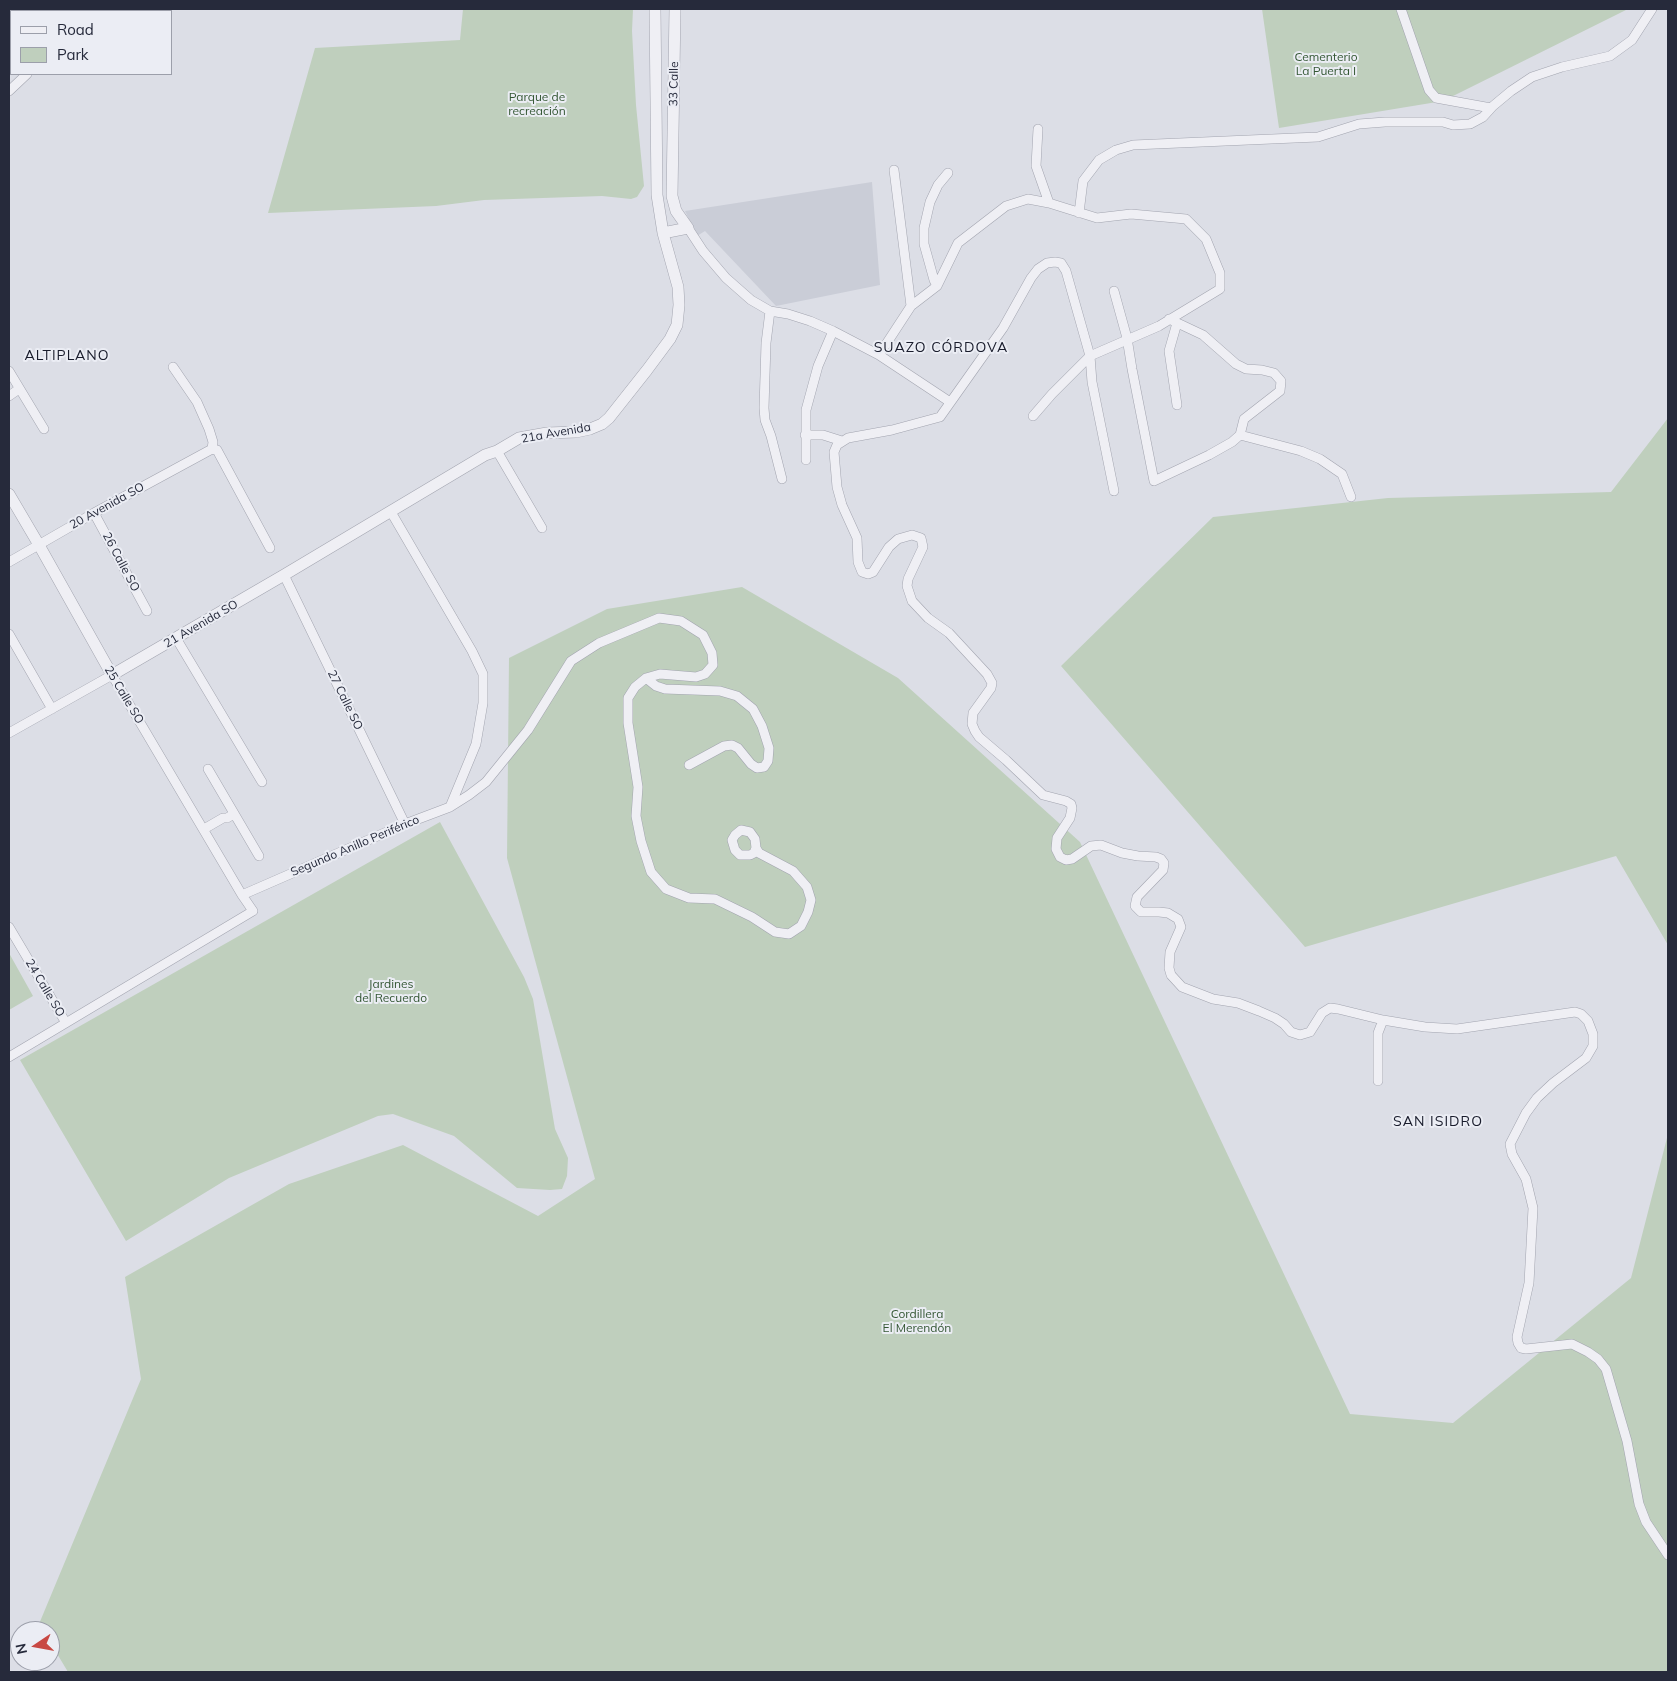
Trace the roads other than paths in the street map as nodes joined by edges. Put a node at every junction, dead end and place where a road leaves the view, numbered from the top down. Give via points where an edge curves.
1 (655, 9) edge
2 (675, 9) edge
3 (1401, 9) edge
4 (1652, 9) edge
5 (655, 26) junction
6 (676, 26) junction
7 (26, 75) edge
8 (9, 91) edge
9 (1491, 108) junction
10 (1038, 129) dead end
11 (656, 158) junction
12 (673, 159) junction
13 (894, 170) dead end
14 (948, 173) dead end
15 (1049, 203) junction
16 (1079, 213) junction
17 (688, 228) junction
18 (662, 233) junction
19 (937, 286) junction
20 (1114, 291) dead end
21 (911, 306) junction
22 (770, 311) junction
23 (1173, 321) junction
24 (833, 331) junction
25 (1127, 338) junction
26 (879, 355) junction
27 (1090, 356) junction
28 (173, 367) dead end
29 (9, 371) edge
30 (19, 389) junction
31 (9, 396) edge
32 (950, 402) junction
33 (1177, 405) dead end
34 (1033, 416) dead end
35 (44, 429) dead end
36 (805, 435) junction
37 (1240, 435) junction
38 (842, 441) junction
39 (210, 450) junction
40 (498, 450) junction
41 (806, 460) dead end
42 (782, 479) dead end
43 (1114, 491) dead end
44 (9, 494) edge
45 (1352, 497) dead end
46 (391, 512) junction
47 (94, 513) junction
48 (542, 528) dead end
49 (39, 545) junction
50 (270, 548) dead end
51 (9, 562) edge
52 (284, 575) junction
53 (148, 611) dead end
54 (9, 634) edge
55 (176, 638) junction
56 (112, 675) junction
57 (646, 678) junction
58 (52, 709) junction
59 (9, 733) edge
60 (689, 765) dead end
61 (208, 769) dead end
62 (262, 782) dead end
63 (450, 807) junction
64 (230, 816) junction
65 (405, 824) junction
66 (205, 832) junction
67 (756, 848) dead end
68 (259, 856) dead end
69 (242, 895) junction
70 (9, 926) edge
71 (1383, 1020) junction
72 (66, 1023) junction
73 (9, 1057) edge
74 (1378, 1081) dead end
75 (1668, 1555) edge

1 - 5 street, 33 Calle
2 - 6 street, 33 Calle
3 - 9 street via 1429,90 1436,98
4 - 9 street via 1632,40 1610,56 1532,77
5 - 6 street
5 - 11 street, 33 Calle
6 - 12 street, 33 Calle
7 - 8 street
9 - 16 street via 1484,117 1470,124 1385,122 1359,124 1318,138 1133,145 1099,160 1083,181
10 - 15 street via 1036,166
11 - 12 street
11 - 18 street
12 - 17 street, 33 Calle via 672,196 676,211
13 - 21 street
14 - 19 street via 930,202 924,228 924,244
15 - 16 street
15 - 19 street via 1028,199 1006,206 990,217 958,243
16 - 23 street via 1097,218 1131,214 1186,218 1206,239 1220,272 1220,289
17 - 18 street
17 - 22 street via 726,278 750,300
18 - 40 street, 21a Avenida via 678,286 677,325 670,339 602,424 576,432 519,438
19 - 21 street
20 - 25 street
21 - 26 street
22 - 24 street
22 - 42 street via 764,408
23 - 25 street
23 - 33 street via 1169,351
23 - 37 street via 1203,335 1236,364 1274,374 1281,381 1280,391 1244,419
24 - 26 street
24 - 36 street via 809,396
25 - 27 street
25 - 37 street via 1154,481 1214,452
26 - 32 street
27 - 32 street via 1066,271 1061,264 1047,263 1031,278 1003,328
27 - 34 street
27 - 43 street via 1092,382
28 - 39 street via 197,402 209,429
29 - 30 street
30 - 31 street
30 - 35 street
32 - 38 street via 944,413 932,420
36 - 38 street via 823,434
36 - 41 street
37 - 45 street via 1301,450 1320,459 1342,474
38 - 71 street via 834,452 837,487 857,538 860,568 864,573 873,572 898,539 912,535 922,538 922,547 908,579 912,601 949,633 992,683 972,717 979,737 1043,795 1071,804 1070,818 1057,838 1056,849 1060,857 1072,859 1091,846 1101,845 1130,854 1156,857 1164,863 1163,870 1134,903 1141,912 1168,913 1178,919 1180,932 1168,960 1176,982 1206,997 1259,1011 1300,1036 1310,1032 1322,1013 1330,1008
39 - 47 street, 20 Avenida SO
39 - 50 street via 217,450
40 - 46 street, 21a Avenida
40 - 48 street
44 - 49 street, 25 Calle SO
46 - 52 street, 21 Avenida SO
46 - 63 street via 482,674 483,697 476,744
47 - 49 street, 20 Avenida SO
47 - 53 street, 26 Calle SO
49 - 51 street, 20 Avenida SO
49 - 56 street, 25 Calle SO
52 - 55 street, 21 Avenida SO
52 - 65 street, 27 Calle SO
54 - 58 street
55 - 56 street, 21 Avenida SO
55 - 62 street
56 - 58 street, 21 Avenida SO
56 - 66 street, 25 Calle SO
57 - 60 street via 665,689 720,691 738,696 752,709 762,726 769,748 764,767 757,768 732,745
57 - 63 street, Segundo Anillo Periférico via 660,674 696,677 705,674 713,665 710,647 702,635 680,621 659,618 598,643 571,662 528,730 486,782
57 - 67 street via 628,698 628,722 638,787 636,816 650,872 666,889 689,898 715,899 775,932 789,934 800,926 808,912 811,900 807,887 793,871 759,854
58 - 59 street, 21 Avenida SO
61 - 64 street
63 - 65 street, Segundo Anillo Periférico
64 - 66 street via 226,823
64 - 68 street
65 - 69 street, Segundo Anillo Periférico
66 - 69 street, 25 Calle SO
69 - 72 street via 253,912
70 - 72 street, 24 Calle SO
71 - 74 street via 1378,1033
71 - 75 street via 1457,1029 1575,1012 1588,1021 1593,1046 1586,1058 1537,1098 1510,1144 1526,1179 1533,1208 1528,1283 1517,1337 1518,1343 1526,1349 1572,1344 1598,1359 1606,1369 1627,1441 1639,1504 1646,1522
72 - 73 street

